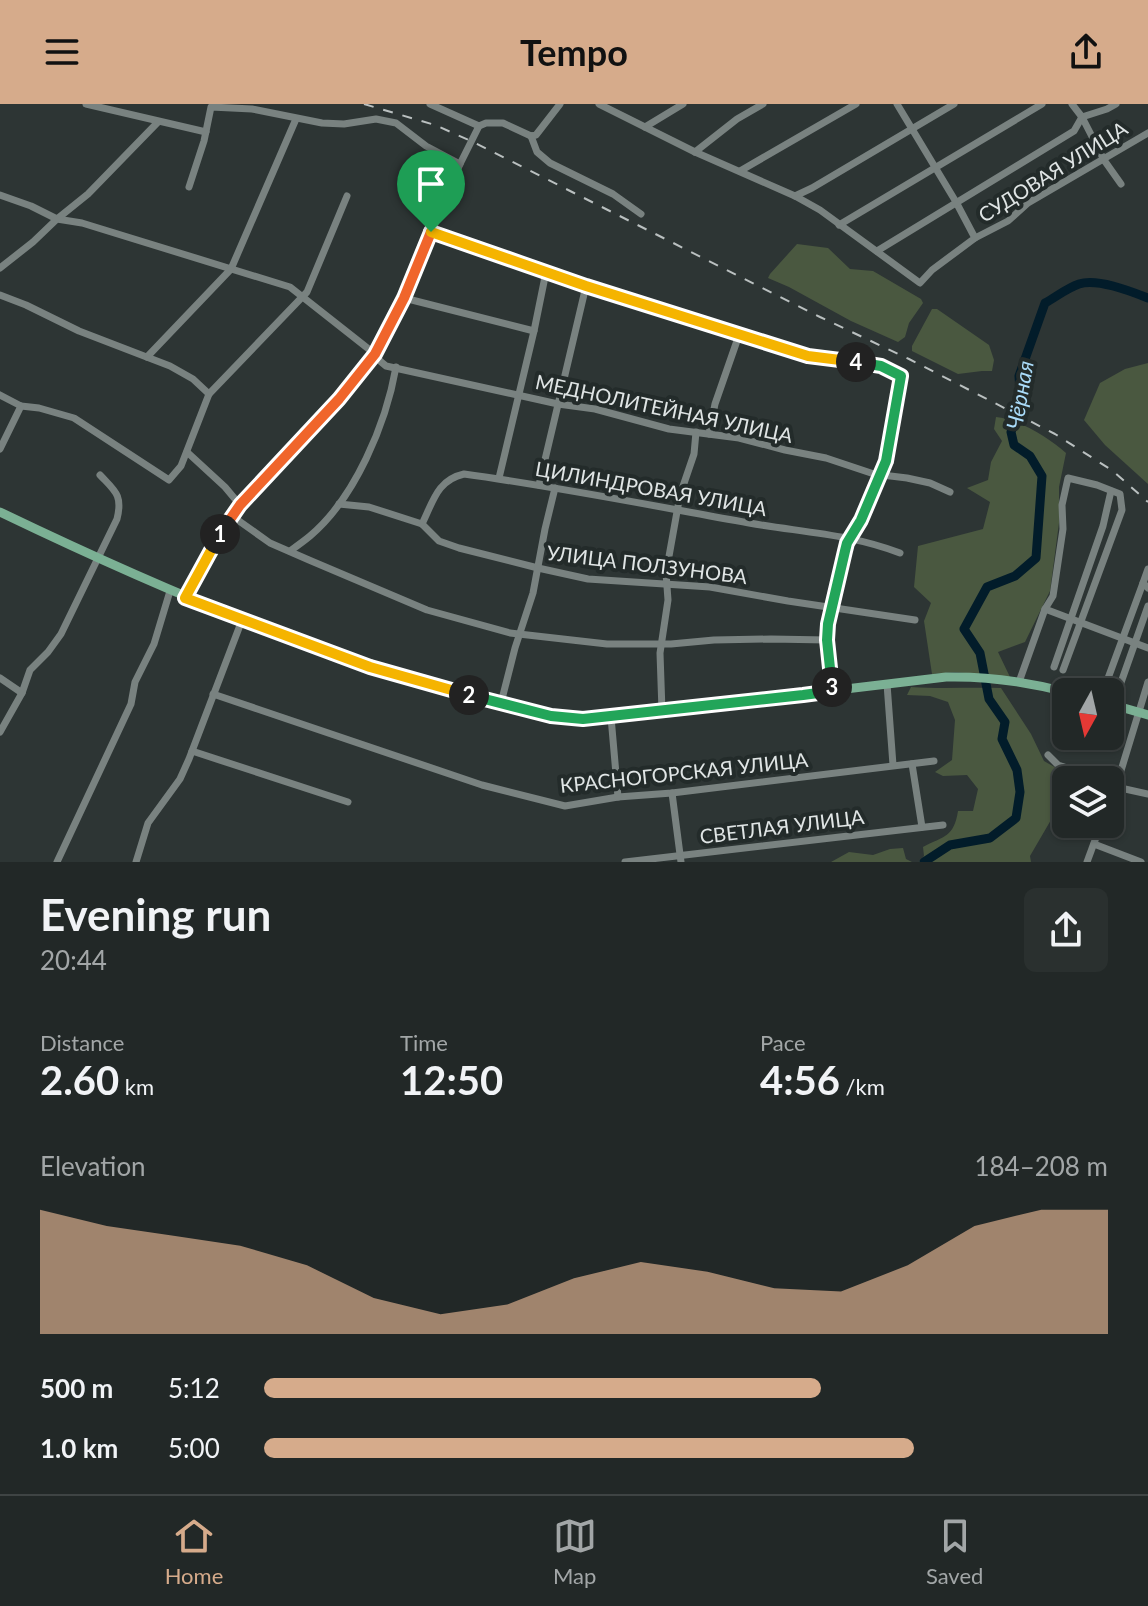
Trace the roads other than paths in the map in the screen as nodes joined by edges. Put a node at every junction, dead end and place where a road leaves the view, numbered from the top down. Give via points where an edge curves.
1 (86, 104) edge
2 (430, 104) edge
3 (560, 104) edge
4 (683, 104) edge
5 (763, 104) edge
6 (856, 104) edge
7 (897, 104) edge
8 (954, 104) edge
9 (1042, 104) edge
10 (1072, 104) edge
11 (1116, 104) edge
12 (602, 105) edge
13 (1082, 117) junction
14 (296, 119) junction
15 (158, 122) junction
16 (479, 126) junction
17 (645, 127) junction
18 (912, 130) junction
19 (206, 132) junction
20 (1148, 133) edge
21 (531, 136) junction
22 (695, 152) junction
23 (1104, 160) junction
24 (460, 164) junction
25 (935, 168) junction
26 (740, 171) junction
27 (1121, 184) dead end
28 (189, 187) dead end
29 (0, 195) edge
30 (347, 196) dead end
31 (795, 196) junction
32 (956, 202) junction
33 (641, 214) dead end
34 (57, 219) junction
35 (839, 225) junction
36 (431, 232) junction
37 (972, 240) junction
38 (877, 251) junction
39 (0, 268) edge
40 (231, 269) junction
41 (546, 272) junction
42 (586, 286) junction
43 (0, 295) edge
44 (302, 296) junction
45 (404, 298) junction
46 (534, 331) junction
47 (739, 335) junction
48 (375, 354) junction
49 (147, 357) junction
50 (396, 367) junction
51 (209, 394) junction
52 (0, 395) edge
53 (519, 395) junction
54 (558, 404) junction
55 (21, 406) junction
56 (696, 432) junction
57 (709, 434) junction
58 (0, 449) edge
59 (187, 452) junction
60 (880, 474) junction
61 (100, 475) dead end
62 (499, 478) junction
63 (539, 485) junction
64 (555, 488) junction
65 (1111, 491) junction
66 (950, 492) dead end
67 (339, 504) junction
68 (240, 505) junction
69 (677, 510) junction
70 (0, 512) edge
71 (232, 516) junction
72 (422, 524) junction
73 (849, 538) junction
74 (290, 551) junction
75 (900, 553) dead end
76 (98, 560) junction
77 (538, 568) junction
78 (1148, 569) edge
79 (667, 584) junction
80 (1146, 586) edge
81 (170, 591) junction
82 (185, 598) junction
83 (1148, 606) edge
84 (832, 607) junction
85 (1045, 609) junction
86 (1071, 619) junction
87 (242, 620) junction
88 (915, 620) dead end
89 (1080, 622) junction
90 (520, 634) junction
91 (1122, 639) junction
92 (827, 640) junction
93 (661, 643) junction
94 (1135, 643) junction
95 (1148, 648) edge
96 (1054, 667) dead end
97 (1063, 670) dead end
98 (0, 678) edge
99 (1108, 678) edge
100 (1123, 678) edge
101 (1019, 682) junction
102 (1148, 682) edge
103 (887, 684) junction
104 (1052, 689) edge
105 (833, 691) junction
106 (22, 693) junction
107 (213, 694) junction
108 (501, 703) junction
109 (662, 711) junction
110 (1143, 713) edge
111 (611, 717) junction
112 (0, 732) edge
113 (192, 751) junction
114 (1048, 755) dead end
115 (934, 761) dead end
116 (912, 764) junction
117 (893, 765) junction
118 (1061, 766) edge
119 (1121, 766) edge
120 (1124, 788) edge
121 (672, 793) junction
122 (1148, 794) edge
123 (618, 797) junction
124 (348, 802) dead end
125 (943, 825) dead end
126 (922, 827) junction
127 (1096, 838) edge
128 (1094, 844) junction
129 (681, 859) edge
130 (57, 862) edge
131 (136, 862) edge
132 (625, 862) edge
133 (1087, 862) edge
134 (1141, 862) edge

1 - 15 street
2 - 16 street
3 - 21 street
4 - 17 street
5 - 22 street
6 - 26 street
7 - 18 street
8 - 18 street
9 - 25 street
10 - 13 street
11 - 13 street
12 - 17 street
13 - 23 street
13 - 32 street via 1074,131
14 - 19 street via 211,107
14 - 24 street via 396,123
14 - 40 street
15 - 19 street
15 - 34 street
16 - 21 street via 503,123
16 - 24 street
17 - 22 street
18 - 25 street
18 - 31 street
19 - 28 street
20 - 23 street, СУДОВАЯ УЛИЦА
21 - 33 street via 537,152 550,163
22 - 26 street
23 - 27 street
23 - 37 street, СУДОВАЯ УЛИЦА
24 - 36 street
25 - 32 street
25 - 35 street
26 - 31 street
29 - 34 street, МЕДНОЛИТЕЙНАЯ УЛИЦА
30 - 44 street
31 - 35 street
32 - 37 street
32 - 38 street
34 - 39 street
34 - 40 street, МЕДНОЛИТЕЙНАЯ УЛИЦА
35 - 38 street
36 - 41 street
36 - 45 street
37 - 38 street, СУДОВАЯ УЛИЦА via 920,283
40 - 44 street, МЕДНОЛИТЕЙНАЯ УЛИЦА via 290,287
40 - 49 street
41 - 42 street
41 - 46 street
42 - 47 street
42 - 54 street
43 - 49 street
44 - 48 street, МЕДНОЛИТЕЙНАЯ УЛИЦА
44 - 51 street
45 - 46 street
45 - 48 street
46 - 53 street
47 - 57 street
47 - 60 street via 808,356 866,362 901,376
48 - 50 street, МЕДНОЛИТЕЙНАЯ УЛИЦА via 386,366
48 - 68 street
49 - 51 street via 193,379
50 - 53 street, МЕДНОЛИТЕЙНАЯ УЛИЦА
50 - 67 street via 379,431
51 - 59 street
52 - 55 street
53 - 54 street, МЕДНОЛИТЕЙНАЯ УЛИЦА
53 - 62 street
54 - 56 street, МЕДНОЛИТЕЙНАЯ УЛИЦА
54 - 63 street
55 - 58 street
55 - 59 street via 74,418 169,480
56 - 57 street, МЕДНОЛИТЕЙНАЯ УЛИЦА
56 - 69 street
57 - 60 street, МЕДНОЛИТЕЙНАЯ УЛИЦА
59 - 68 street
60 - 66 street, МЕДНОЛИТЕЙНАЯ УЛИЦА
60 - 73 street
61 - 76 street via 120,504
62 - 63 street, ЦИЛИНДРОВАЯ УЛИЦА
62 - 72 street, ЦИЛИНДРОВАЯ УЛИЦА via 453,476 443,483
63 - 64 street, ЦИЛИНДРОВАЯ УЛИЦА
64 - 69 street, ЦИЛИНДРОВАЯ УЛИЦА
64 - 77 street
65 - 85 street via 1068,478 1053,596
65 - 86 street
65 - 89 street via 1120,494 1122,510
67 - 72 street, УЛИЦА ПОЛЗУНОВА via 369,507
67 - 74 street
68 - 71 street
69 - 73 street, ЦИЛИНДРОВАЯ УЛИЦА
69 - 79 street
70 - 76 main road
71 - 74 street
71 - 82 street
72 - 77 street, УЛИЦА ПОЛЗУНОВА via 439,541
73 - 75 street, ЦИЛИНДРОВАЯ УЛИЦА
73 - 84 street
74 - 90 street via 427,610
76 - 81 main road
76 - 106 street via 61,634 30,670
77 - 79 street, УЛИЦА ПОЛЗУНОВА via 588,579
77 - 90 street
78 - 80 street
79 - 84 street, УЛИЦА ПОЛЗУНОВА
79 - 93 street
80 - 91 street
81 - 82 main road
81 - 130 street via 131,704
82 - 87 main road
83 - 94 street
84 - 88 street, УЛИЦА ПОЛЗУНОВА
84 - 92 street
85 - 86 street
85 - 101 street
86 - 89 street
86 - 96 street
87 - 107 street
87 - 108 main road via 370,667
89 - 91 street
89 - 97 street
90 - 93 street via 607,644
90 - 108 street
91 - 94 street
91 - 99 street
92 - 93 street
92 - 105 street
93 - 109 street
94 - 95 street
94 - 100 street
98 - 106 street
101 - 103 main road via 946,677
101 - 104 main road
102 - 110 street
103 - 105 main road
103 - 117 street
105 - 109 main road
106 - 112 street
107 - 113 street
107 - 123 street, КРАСНОГОРСКАЯ УЛИЦА via 482,785 558,805
108 - 111 main road via 568,719
109 - 111 main road
110 - 119 street
111 - 123 street
113 - 124 street
113 - 131 street via 180,779 148,823
114 - 118 street
115 - 116 street, КРАСНОГОРСКАЯ УЛИЦА
116 - 117 street, КРАСНОГОРСКАЯ УЛИЦА
116 - 126 street
117 - 121 street, КРАСНОГОРСКАЯ УЛИЦА
120 - 122 street
121 - 123 street, КРАСНОГОРСКАЯ УЛИЦА
121 - 129 street
125 - 126 street, СВЕТЛАЯ УЛИЦА
126 - 129 street, СВЕТЛАЯ УЛИЦА
127 - 128 street
128 - 133 street
128 - 134 street
129 - 132 street, СВЕТЛАЯ УЛИЦА

